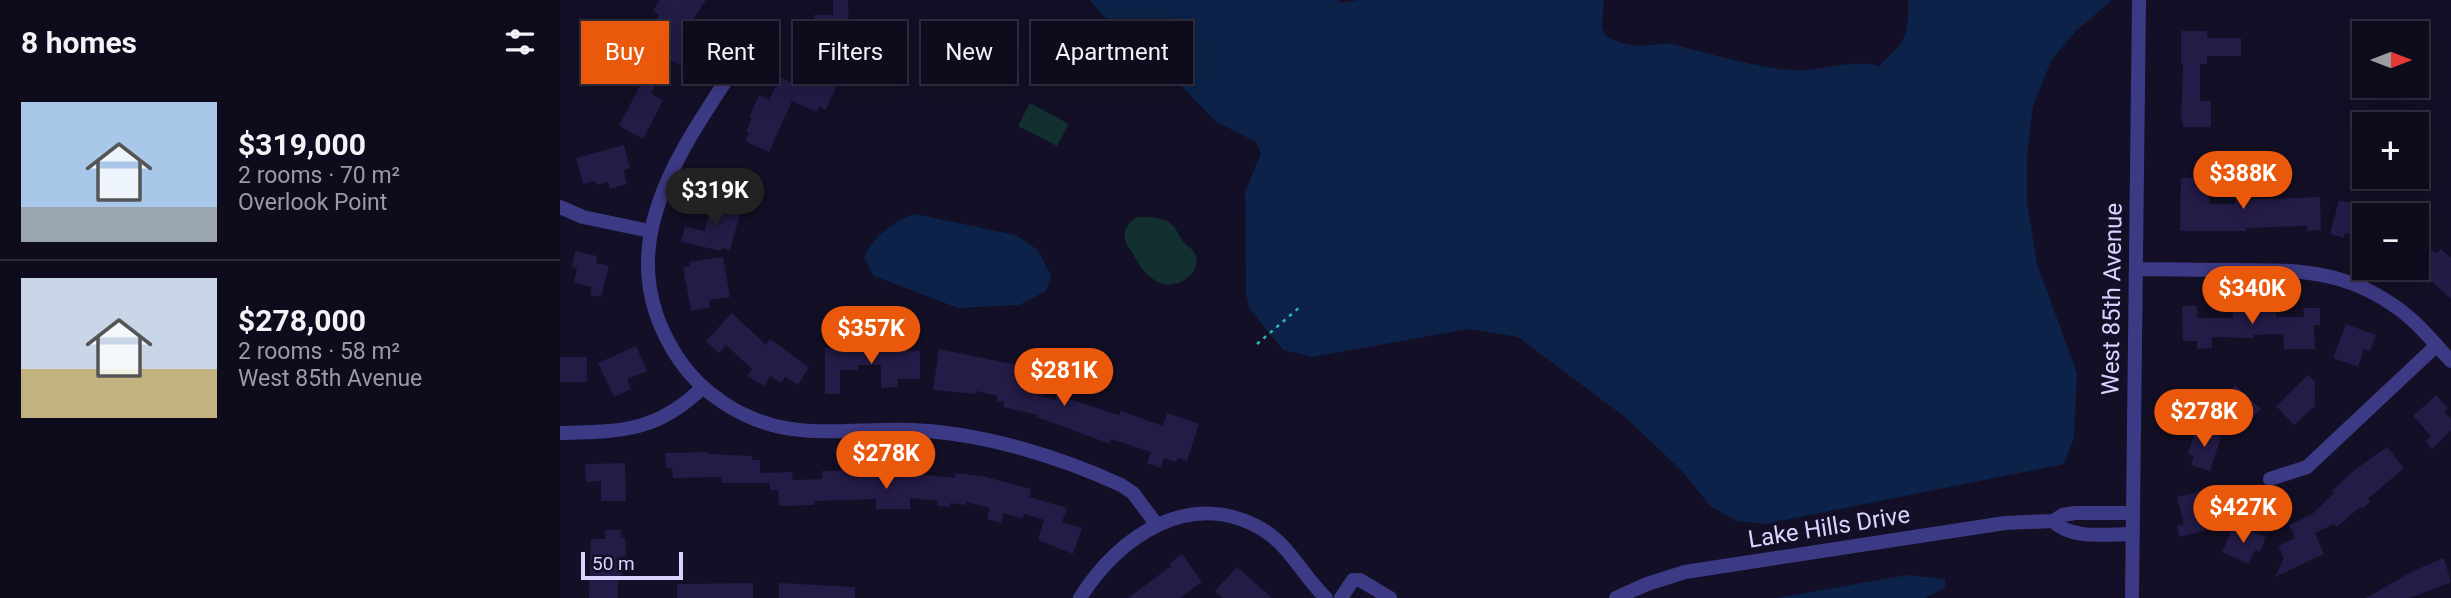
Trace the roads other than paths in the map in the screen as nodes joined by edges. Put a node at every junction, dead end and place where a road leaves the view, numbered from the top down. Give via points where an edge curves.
1 (2139, 0) edge
2 (724, 84) edge
3 (560, 207) edge
4 (650, 230) junction
5 (2136, 269) junction
6 (2437, 345) junction
7 (2451, 361) edge
8 (703, 387) junction
9 (560, 433) edge
10 (2270, 479) dead end
11 (2132, 513) junction
12 (2053, 521) junction
13 (1157, 524) junction
14 (2132, 534) junction
15 (1635, 594) edge
16 (1080, 598) edge
17 (1326, 598) edge
18 (1341, 598) edge
19 (1390, 598) edge
20 (1616, 598) edge
21 (2132, 598) edge

1 - 5 street, West 85th Avenue
2 - 4 street via 684,147
3 - 4 street via 583,217
4 - 8 street via 647,263 653,307 676,354
5 - 6 street via 2297,270 2334,277 2392,304
5 - 11 street, West 85th Avenue
6 - 7 street
6 - 10 street via 2307,467
8 - 9 street via 678,409 644,425 619,431
8 - 13 street via 736,410 777,426 937,432 1021,449 1121,485
11 - 12 street, Lake Hills Drive via 2075,513
11 - 14 street, West 85th Avenue
12 - 14 street, Lake Hills Drive via 2061,529 2080,533
12 - 15 street, Lake Hills Drive via 2005,523 1698,570 1672,575
13 - 16 street via 1106,564
13 - 17 street via 1183,515 1210,513 1253,525 1277,541
14 - 21 street, West 85th Avenue
15 - 20 street, Lake Hills Drive
18 - 19 street via 1353,580

